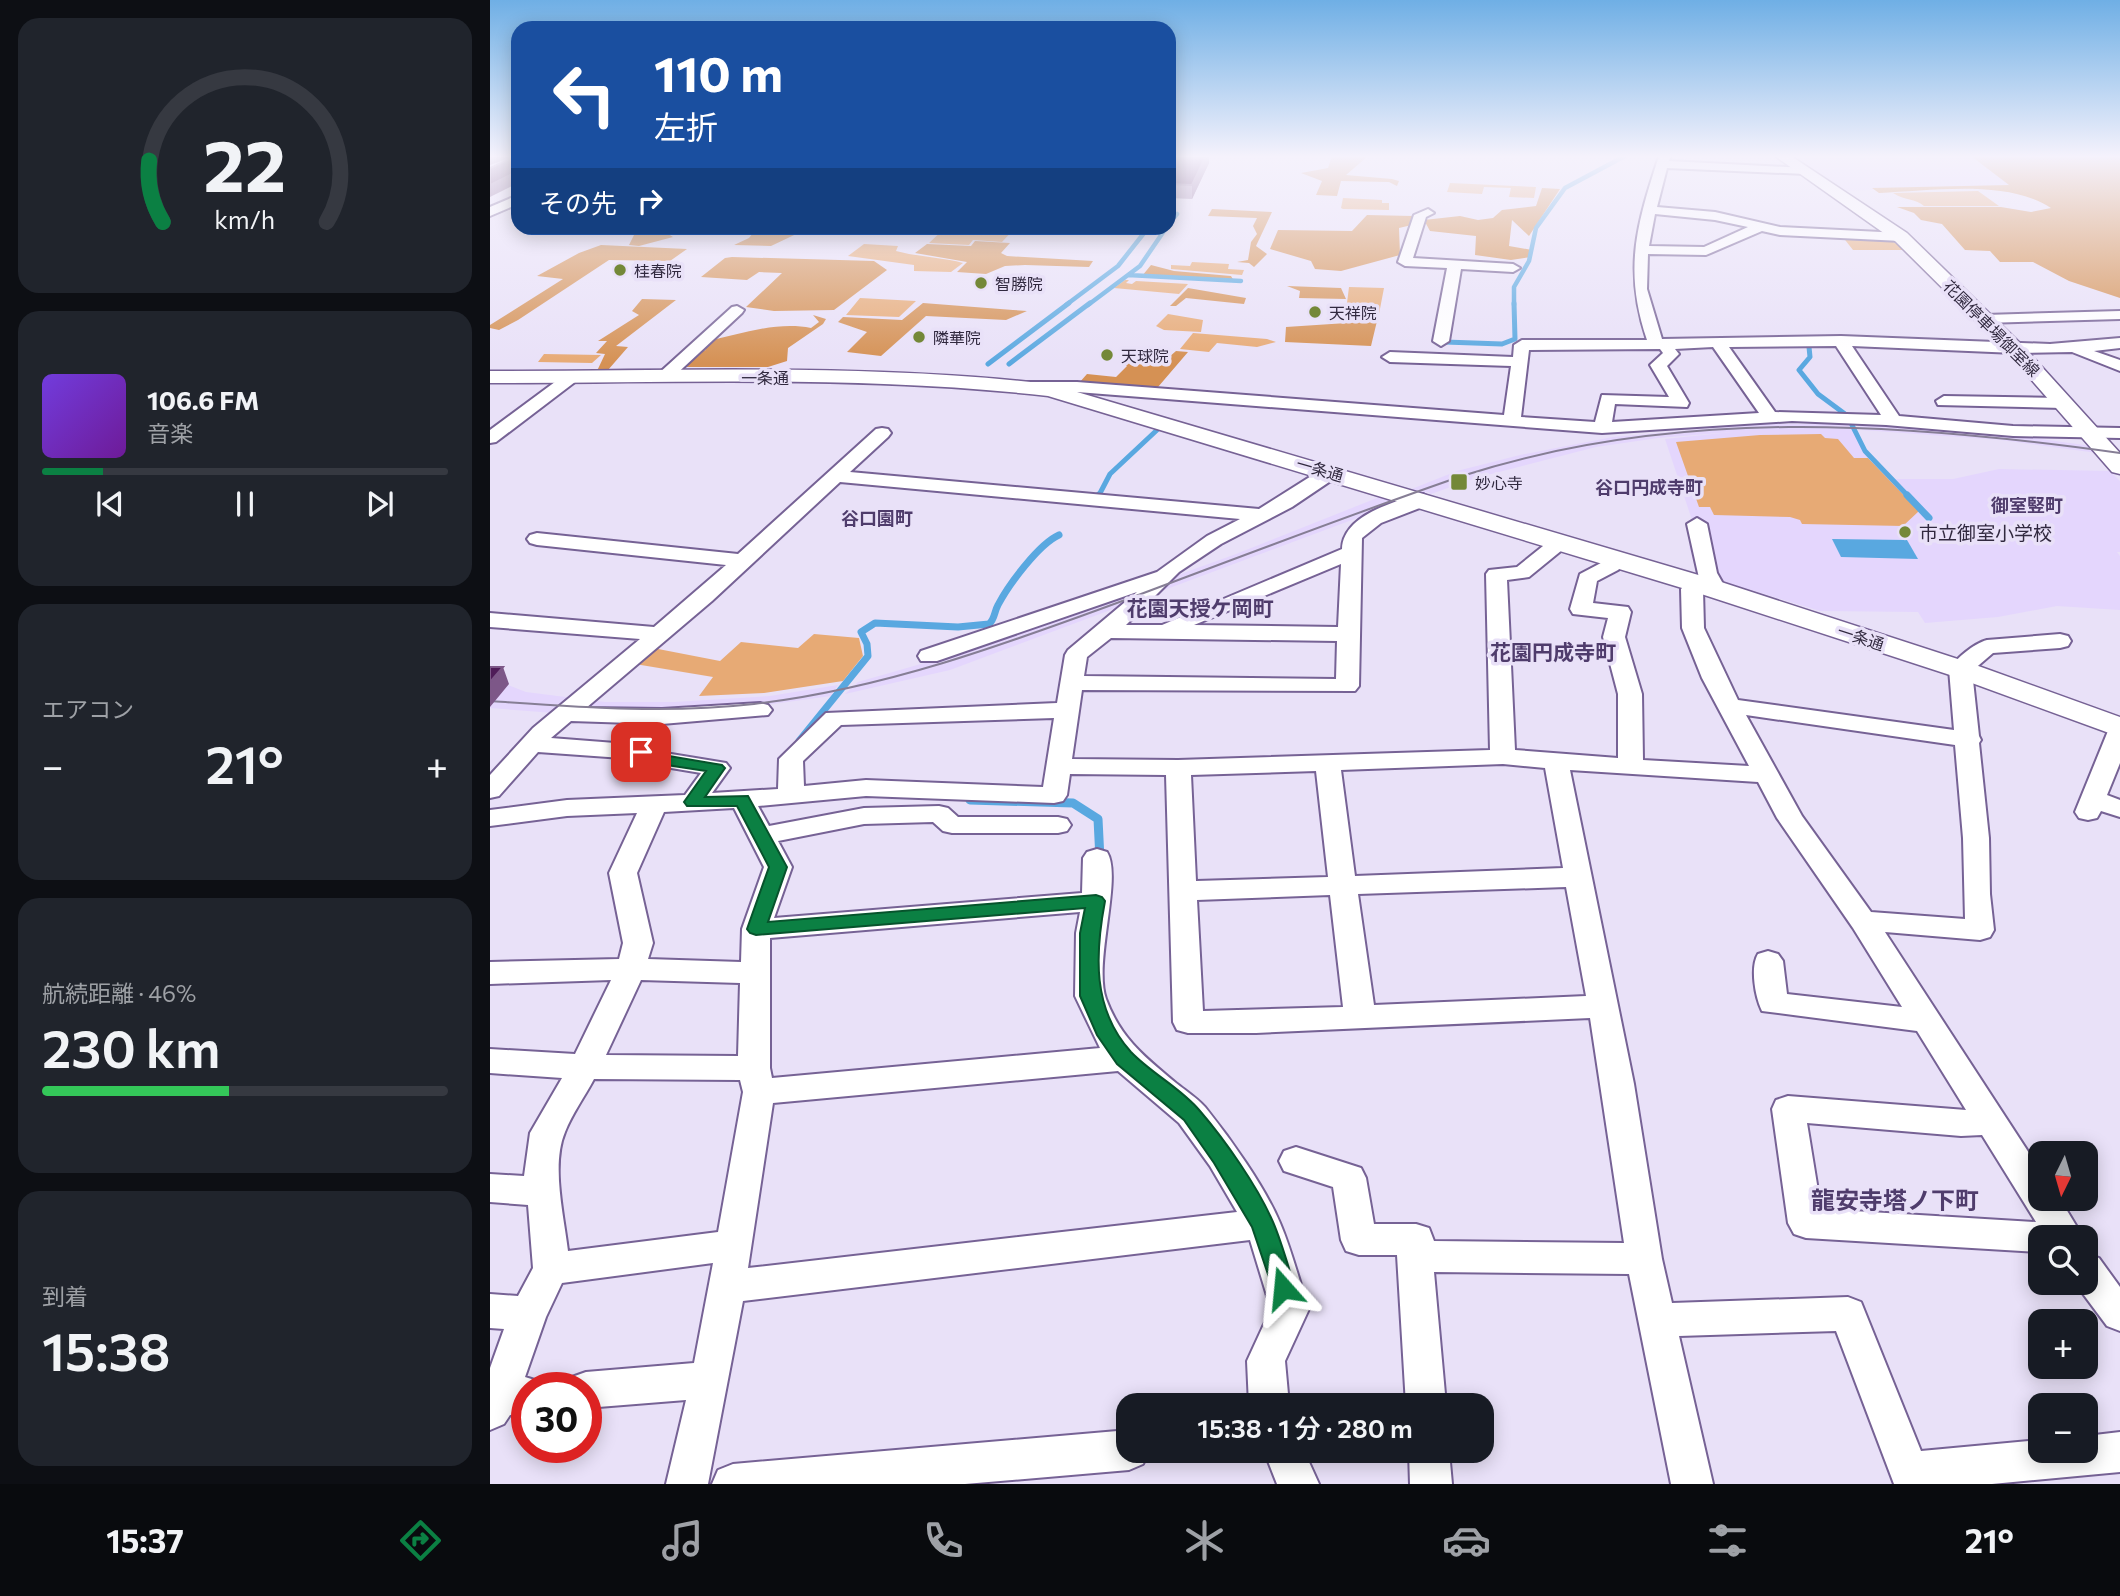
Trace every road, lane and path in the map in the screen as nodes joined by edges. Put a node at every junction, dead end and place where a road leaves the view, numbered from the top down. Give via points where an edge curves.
1 (1417, 225) edge
2 (1648, 225) edge
3 (1752, 225) edge
4 (1798, 225) edge
5 (1884, 225) edge
6 (1759, 227) junction
7 (1806, 233) junction
8 (1901, 237) junction
9 (1818, 245) dead end
10 (1644, 250) junction
11 (1455, 265) junction
12 (1513, 268) dead end
13 (737, 310) dead end
14 (2120, 315) edge
15 (1985, 319) junction
16 (1441, 341) dead end
17 (1841, 341) junction
18 (1659, 342) junction
19 (1718, 342) junction
20 (2120, 343) edge
21 (2015, 349) junction
22 (2077, 349) junction
23 (1390, 358) dead end
24 (1520, 362) junction
25 (2120, 366) edge
26 (490, 377) edge
27 (664, 377) junction
28 (569, 379) junction
29 (1027, 387) junction
30 (1944, 401) dead end
31 (2063, 403) junction
32 (1770, 417) junction
33 (1894, 421) junction
34 (1512, 422) junction
35 (1602, 428) junction
36 (882, 433) dead end
37 (2090, 433) junction
38 (2120, 433) edge
39 (490, 438) edge
40 (2120, 467) edge
41 (1331, 472) junction
42 (837, 476) junction
43 (1423, 500) junction
44 (1265, 515) junction
45 (1697, 524) dead end
46 (537, 539) dead end
47 (1560, 542) junction
48 (1351, 552) junction
49 (1618, 559) junction
50 (743, 561) junction
51 (1161, 577) junction
52 (1706, 587) junction
53 (490, 620) edge
54 (1105, 631) junction
55 (1161, 631) junction
56 (658, 634) junction
57 (1347, 634) junction
58 (2060, 641) dead end
59 (929, 656) dead end
60 (1960, 669) junction
61 (1072, 683) junction
62 (1731, 706) junction
63 (760, 710) dead end
64 (1068, 710) junction
65 (565, 713) junction
66 (2120, 730) edge
67 (1969, 740) junction
68 (532, 744) junction
69 (1503, 757) junction
70 (1556, 761) junction
71 (1327, 762) junction
72 (1059, 766) junction
73 (1631, 767) junction
74 (1178, 768) junction
75 (1765, 774) junction
76 (490, 790) edge
77 (791, 795) junction
78 (742, 800) junction
79 (693, 802) junction
80 (654, 804) junction
81 (2120, 809) edge
82 (490, 818) edge
83 (1058, 825) dead end
84 (761, 836) junction
85 (1097, 858) dead end
86 (1578, 877) junction
87 (1342, 885) junction
88 (1182, 891) junction
89 (1096, 901) junction
90 (1863, 921) junction
91 (756, 929) junction
92 (1768, 961) dead end
93 (631, 969) junction
94 (490, 973) edge
95 (755, 973) junction
96 (1602, 1006) junction
97 (1360, 1018) junction
98 (1928, 1021) junction
99 (1124, 1058) junction
100 (490, 1061) edge
101 (585, 1067) junction
102 (756, 1080) junction
103 (1993, 1122) junction
104 (1296, 1161) dead end
105 (2028, 1177) edge
106 (490, 1188) edge
107 (543, 1191) junction
108 (1263, 1224) junction
109 (2028, 1236) edge
110 (734, 1245) junction
111 (1415, 1256) junction
112 (1644, 1259) junction
113 (551, 1269) junction
114 (728, 1287) junction
115 (2098, 1287) edge
116 (490, 1311) edge
117 (528, 1314) junction
118 (2120, 1314) edge
119 (1657, 1320) junction
120 (710, 1380) junction
121 (602, 1389) edge
122 (1268, 1393) edge
123 (1425, 1393) edge
124 (505, 1401) edge
125 (1116, 1451) edge
126 (2120, 1452) edge
127 (1288, 1463) edge
128 (1430, 1463) edge
129 (687, 1484) edge
130 (733, 1484) edge
131 (1298, 1484) edge
132 (1431, 1484) edge
133 (1692, 1484) edge

1 - 11 street via 1405,262
2 - 10 street
3 - 6 street
4 - 7 street
5 - 8 main road, 花園停車場御室線
6 - 7 street
6 - 10 street via 1706,251
7 - 8 street
7 - 9 street via 1807,244
8 - 15 main road, 花園停車場御室線
10 - 18 street via 1642,305
11 - 12 street
11 - 16 street
13 - 27 street
14 - 15 street
15 - 21 main road, 花園停車場御室線
17 - 19 street
17 - 21 street
17 - 33 street
18 - 19 street
18 - 24 street via 1521,345
18 - 35 street via 1671,354 1658,365 1681,403 1608,399
19 - 32 street
20 - 22 street
21 - 22 street
21 - 31 main road, 花園停車場御室線
22 - 25 street
23 - 24 street
24 - 34 street
26 - 28 main road, 一条通
27 - 28 main road, 一条通
27 - 29 main road, 一条通 via 855,378
28 - 39 street
29 - 34 street via 1077,387
29 - 41 main road, 一条通
30 - 31 street
31 - 37 main road, 花園停車場御室線
32 - 33 street
32 - 35 street
33 - 37 street
34 - 35 street
36 - 42 street
37 - 38 street
37 - 40 main road, 花園停車場御室線
41 - 43 main road, 一条通
41 - 44 street
42 - 44 street
42 - 50 street
43 - 47 main road, 一条通
43 - 48 street via 1357,530
44 - 51 street via 1214,540
45 - 52 street
46 - 50 street
47 - 49 main road, 一条通
47 - 69 street via 1522,573 1496,574
48 - 55 street
48 - 57 street
49 - 52 main road, 一条通
49 - 73 street via 1611,568 1587,578 1581,608 1620,612 1614,637 1630,694
50 - 56 street
51 - 54 street
51 - 59 street
52 - 60 main road, 一条通
52 - 62 street via 1692,589 1693,628
53 - 56 street
54 - 55 street
54 - 61 street via 1076,654
55 - 57 street
56 - 65 street
57 - 61 street via 1347,686
58 - 60 street via 1987,647
60 - 66 main road, 一条通
60 - 67 street
61 - 64 street
62 - 67 street
62 - 75 street
63 - 65 street via 683,718
64 - 72 street
64 - 77 street via 834,718 791,759
65 - 68 street
66 - 81 street via 2090,806
67 - 90 street via 1980,930
68 - 76 street
68 - 79 street via 641,752 717,768
69 - 70 street
69 - 71 street
70 - 73 street
70 - 86 street
71 - 74 street
71 - 87 street
72 - 74 street
72 - 77 street via 1054,795 866,788
73 - 75 street
74 - 88 street
75 - 90 street via 1790,818
77 - 78 street
78 - 79 street
78 - 84 street
79 - 80 street
80 - 82 street
80 - 93 street via 623,873 638,943
83 - 84 street via 951,825 939,814 864,816
84 - 91 street via 778,867
85 - 89 street
86 - 87 street
86 - 96 street
87 - 88 street
87 - 97 street
88 - 97 street via 1188,1022
89 - 91 street
89 - 99 street via 1090,933 1090,996
90 - 98 street
91 - 95 street
92 - 98 street via 1773,1003
93 - 94 street
93 - 95 street
93 - 101 street
95 - 102 street
96 - 97 street
96 - 112 street
98 - 103 street
99 - 102 street
99 - 108 street via 1191,1114
100 - 101 street
101 - 102 street
101 - 107 street via 547,1133 540,1182
102 - 110 street
103 - 105 street
103 - 109 street via 1788,1109 1806,1223
104 - 111 street via 1349,1178 1359,1240 1416,1239
106 - 107 street
107 - 113 street
108 - 114 street
108 - 122 street via 1290,1309 1266,1362
110 - 113 street
110 - 114 street
111 - 112 street
111 - 123 street
112 - 119 street
113 - 117 street
114 - 120 street
115 - 118 street
116 - 117 street
117 - 124 street
119 - 126 street via 1847,1314 1909,1472
119 - 133 street
120 - 121 street
120 - 129 street
125 - 130 street
127 - 131 street
128 - 132 street

